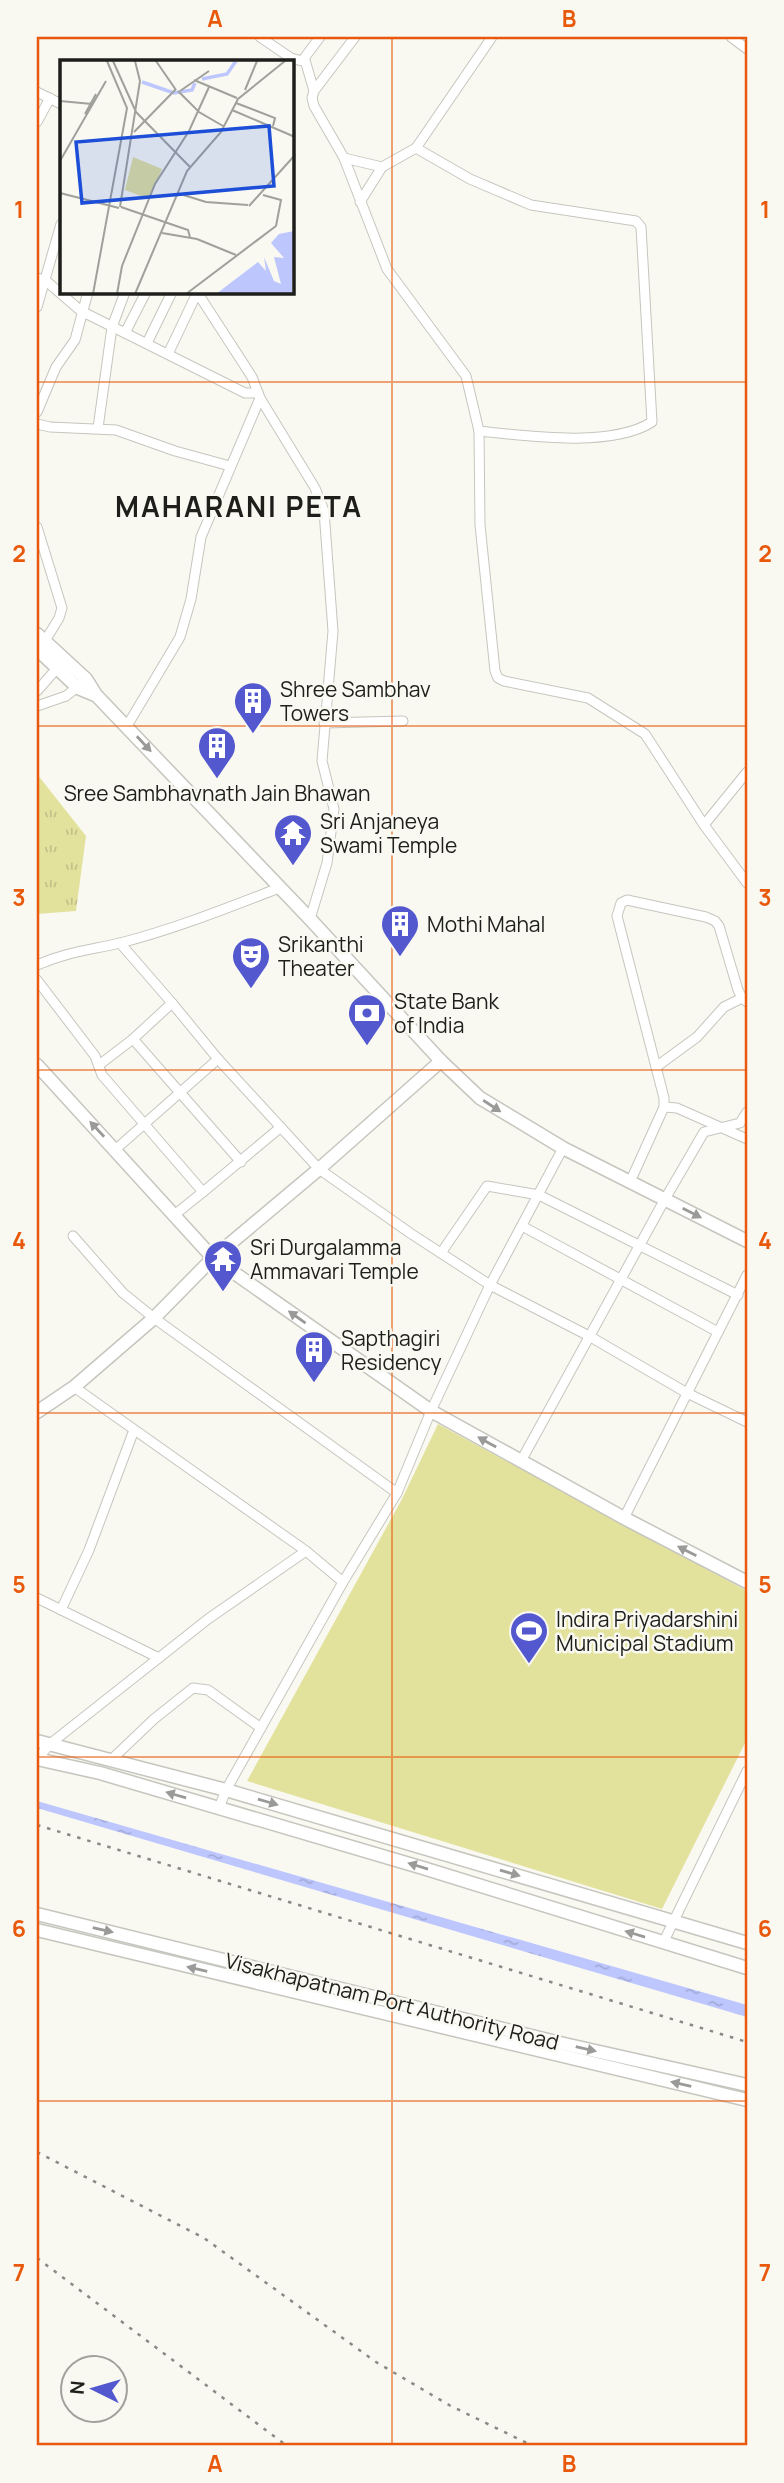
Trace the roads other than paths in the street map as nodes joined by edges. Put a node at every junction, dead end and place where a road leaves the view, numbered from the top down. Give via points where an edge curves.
1 (260, 37) edge
2 (320, 37) edge
3 (355, 37) edge
4 (492, 37) edge
5 (731, 37) edge
6 (747, 49) edge
7 (305, 60) junction
8 (314, 91) junction
9 (37, 92) edge
10 (50, 98) junction
11 (60, 103) edge
12 (37, 122) edge
13 (416, 148) junction
14 (344, 158) junction
15 (382, 167) junction
16 (360, 202) junction
17 (60, 227) edge
18 (41, 279) edge
19 (87, 294) edge
20 (124, 294) edge
21 (145, 294) edge
22 (171, 294) edge
23 (197, 294) edge
24 (198, 294) edge
25 (37, 307) edge
26 (81, 311) junction
27 (112, 327) junction
28 (125, 333) junction
29 (147, 344) junction
30 (168, 355) junction
31 (259, 396) junction
32 (37, 412) edge
33 (37, 424) edge
34 (97, 428) junction
35 (479, 431) junction
36 (230, 466) junction
37 (37, 527) edge
38 (39, 641) edge
39 (61, 664) junction
40 (82, 683) junction
41 (37, 691) edge
42 (37, 706) edge
43 (403, 720) dead end
44 (324, 723) junction
45 (127, 726) junction
46 (747, 772) edge
47 (704, 825) junction
48 (747, 883) edge
49 (279, 888) junction
50 (310, 919) junction
51 (120, 943) junction
52 (37, 965) edge
53 (37, 980) edge
54 (745, 1000) edge
55 (172, 1003) junction
56 (133, 1038) junction
57 (219, 1059) junction
58 (440, 1061) junction
59 (99, 1065) junction
60 (656, 1067) junction
61 (38, 1069) edge
62 (180, 1092) junction
63 (664, 1107) junction
64 (747, 1112) edge
65 (146, 1124) junction
66 (281, 1126) junction
67 (722, 1128) junction
68 (747, 1139) edge
69 (563, 1148) junction
70 (116, 1149) junction
71 (241, 1162) junction
72 (319, 1169) junction
73 (630, 1182) junction
74 (204, 1192) junction
75 (538, 1195) junction
76 (664, 1199) junction
77 (173, 1216) junction
78 (522, 1226) junction
79 (73, 1236) dead end
80 (747, 1241) edge
81 (639, 1245) junction
82 (441, 1253) junction
83 (213, 1258) junction
84 (747, 1275) edge
85 (621, 1280) junction
86 (490, 1285) junction
87 (738, 1295) junction
88 (154, 1318) junction
89 (718, 1332) junction
90 (589, 1336) junction
91 (74, 1387) junction
92 (687, 1392) junction
93 (431, 1411) junction
94 (37, 1412) edge
95 (747, 1422) edge
96 (134, 1430) junction
97 (521, 1461) junction
98 (397, 1493) junction
99 (624, 1518) junction
100 (306, 1550) junction
101 (343, 1582) junction
102 (747, 1582) edge
103 (37, 1598) edge
104 (61, 1610) junction
105 (159, 1658) junction
106 (261, 1728) junction
107 (43, 1742) edge
108 (37, 1759) edge
109 (111, 1760) junction
110 (747, 1771) edge
111 (226, 1790) junction
112 (219, 1808) junction
113 (37, 1914) edge
114 (673, 1921) junction
115 (37, 1930) edge
116 (663, 1943) junction
117 (747, 1943) edge
118 (747, 1968) edge
119 (747, 2085) edge
120 (747, 2100) edge

1 - 7 street via 292,58
2 - 7 street
3 - 8 street
4 - 13 street
5 - 6 street
7 - 8 street
8 - 14 street via 314,106
9 - 10 street
10 - 11 street
10 - 12 street
13 - 15 street
13 - 35 street via 470,179 531,205 636,221 641,227 652,422 606,436 545,438
14 - 15 street
14 - 16 street
15 - 16 street
16 - 35 street via 387,269 466,376
17 - 18 street
18 - 25 street
18 - 26 street
19 - 26 street
20 - 27 street
21 - 28 street
22 - 29 street
23 - 30 street
24 - 31 street
26 - 27 street
26 - 32 street via 75,340 56,367
27 - 28 street
27 - 34 street
28 - 29 street
29 - 30 street
30 - 31 street
31 - 36 street
31 - 44 street via 316,488 324,511 333,631
33 - 34 street
34 - 36 street
35 - 47 street via 480,525 498,678 588,698 645,734
36 - 45 street via 201,537 180,637
37 - 38 street via 62,608
38 - 39 main road
39 - 40 main road
39 - 41 street
40 - 42 street via 66,696
40 - 45 main road
43 - 44 street
44 - 50 street via 322,761 334,809 327,863
45 -> 49 main road
46 - 47 street
47 - 48 street
49 - 50 main road
49 - 51 street
50 - 58 main road
51 - 52 street via 61,955
51 - 55 street
53 - 59 street
54 - 60 street via 724,1007 697,1037
54 - 60 street via 715,920 627,900 621,903 617,916
55 - 56 street
55 - 57 street
56 - 59 street
56 - 62 street
57 - 62 street
57 - 66 street
58 -> 69 main road via 489,1105
58 - 72 main road
59 - 65 street via 102,1075
60 - 63 street
70 -> 61 main road
62 - 65 street
62 - 71 street
63 - 67 street
63 - 73 street
64 - 67 street via 740,1123
65 - 70 street
65 - 74 street
66 - 71 street
66 - 72 street
67 - 68 street
67 - 76 street via 704,1132
69 - 73 main road
69 - 75 street
70 - 77 main road
71 - 74 street
72 - 82 street
72 - 83 main road
73 - 76 main road
74 - 77 street
75 - 78 street
75 - 81 street
75 - 82 street via 487,1186
76 -> 80 main road
76 - 81 street
77 - 83 main road
78 - 85 street
78 - 86 street
79 - 88 street via 124,1293
81 - 85 street
81 - 87 street
82 - 86 street
83 - 88 main road
93 -> 83 main road
84 - 87 street
85 - 89 street
85 - 90 street
86 - 90 street
86 - 93 street
87 - 89 street
88 - 91 main road
88 - 98 street
89 - 92 street
90 - 92 street
90 - 97 street
91 - 94 main road
91 - 96 street
92 - 95 street
92 - 99 street
97 -> 93 main road
93 - 98 street
96 - 100 street
96 - 104 street
97 - 99 main road
98 - 101 street
102 -> 99 main road
100 - 101 street
100 - 105 street
101 - 106 street
103 - 104 street
104 - 105 street
105 - 107 street
106 - 109 street via 208,1690 193,1688
106 - 111 street
107 - 108 street
107 - 109 main road
112 -> 108 main road
109 - 111 main road
110 - 114 street
111 - 112 street
111 -> 114 main road
116 -> 112 main road
113 -> 119 main road, Visakhapatnam Port Authority Road
114 - 116 street
114 - 117 main road
120 -> 115 main road, Visakhapatnam Port Authority Road
116 - 118 main road

